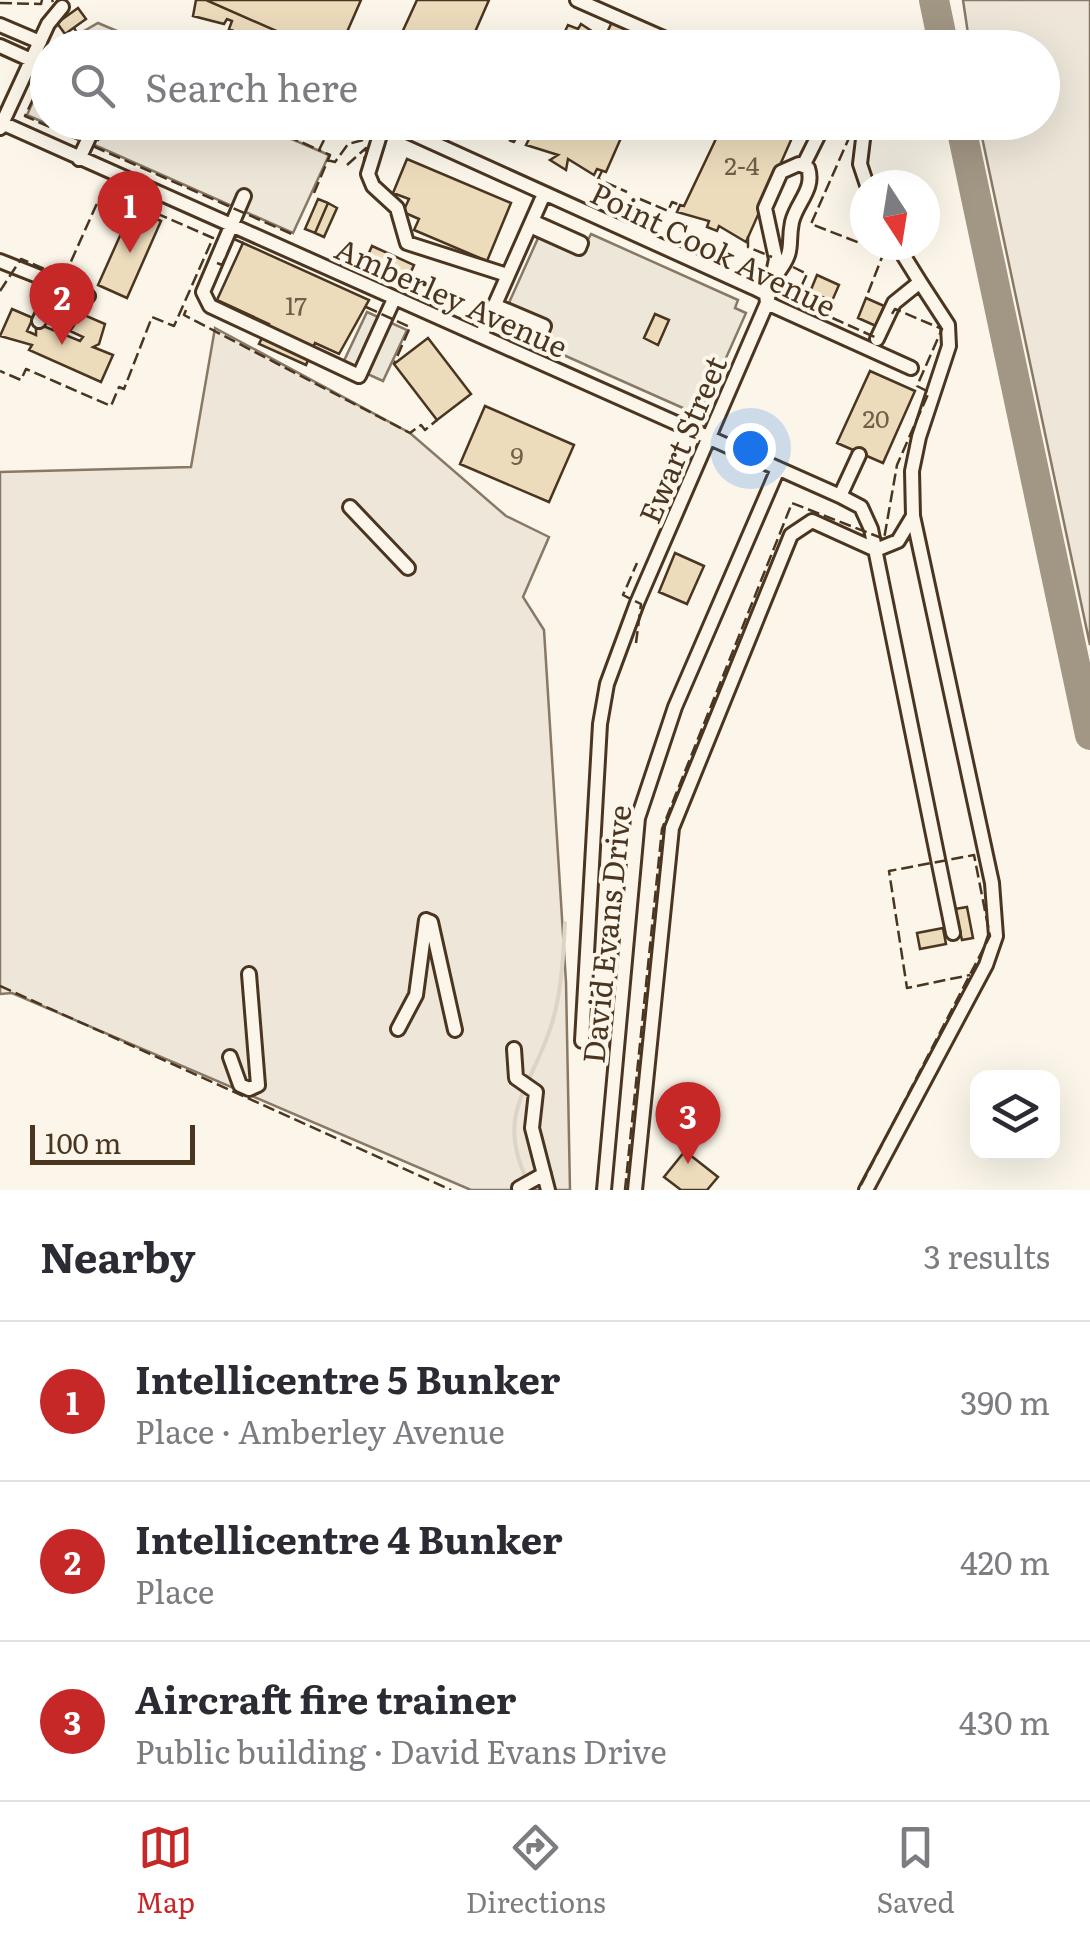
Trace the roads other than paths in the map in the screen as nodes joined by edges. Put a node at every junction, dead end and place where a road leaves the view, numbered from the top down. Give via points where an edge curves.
1 (577, 0) edge
2 (62, 7) dead end
3 (0, 25) edge
4 (48, 30) edge
5 (645, 30) edge
6 (30, 38) edge
7 (0, 46) edge
8 (30, 60) edge
9 (30, 62) edge
10 (1, 125) edge
11 (30, 137) edge
12 (36, 140) edge
13 (88, 140) edge
14 (379, 140) edge
15 (426, 140) edge
16 (816, 140) edge
17 (863, 140) edge
18 (79, 158) junction
19 (803, 166) junction
20 (862, 170) edge
21 (544, 194) junction
22 (244, 196) dead end
23 (531, 224) junction
24 (231, 226) junction
25 (580, 245) dead end
26 (907, 260) edge
27 (0, 261) edge
28 (776, 275) junction
29 (508, 276) junction
30 (56, 282) junction
31 (920, 282) junction
32 (88, 296) dead end
33 (394, 299) junction
34 (767, 303) junction
35 (493, 307) junction
36 (39, 320) dead end
37 (543, 328) dead end
38 (481, 336) junction
39 (877, 338) dead end
40 (911, 368) dead end
41 (709, 438) junction
42 (859, 455) dead end
43 (778, 468) junction
44 (840, 496) junction
45 (350, 507) dead end
46 (913, 516) junction
47 (876, 550) junction
48 (408, 568) dead end
49 (953, 933) dead end
50 (249, 974) dead end
51 (398, 1029) dead end
52 (455, 1030) dead end
53 (582, 1041) dead end
54 (514, 1049) dead end
55 (230, 1057) dead end
56 (530, 1183) edge
57 (548, 1190) edge
58 (604, 1190) edge
59 (636, 1190) edge
60 (866, 1190) edge

1 - 5 street
2 - 4 street
3 - 6 street
7 - 8 street
9 - 10 street
10 - 11 street, Amberley Avenue
12 - 18 street, Amberley Avenue
13 - 18 street
14 - 29 street via 368,177 397,208 407,243
15 - 21 street, Point Cook Avenue
16 - 19 street
17 - 20 street
18 - 24 street, Amberley Avenue
19 - 28 street, Ewart Street via 811,183 793,219 791,252
19 - 28 street via 782,172 765,208
21 - 23 street
21 - 34 street, Point Cook Avenue via 754,288 766,294
22 - 24 street
23 - 25 street
23 - 29 street
24 - 33 street, Amberley Avenue
24 - 33 street via 203,292 210,306 359,376
26 - 31 street
27 - 30 street
28 - 34 street, Ewart Street
29 - 35 street
30 - 32 street
30 - 36 street
31 - 39 street via 894,303
31 - 46 street via 948,325 949,346 912,471
33 - 38 street, Amberley Avenue
34 - 40 street, Point Cook Avenue
34 - 41 street, Ewart Street
35 - 37 street
35 - 38 street
38 - 41 street, Amberley Avenue
41 - 43 street, Amberley Avenue
41 - 53 street, Ewart Street via 608,684 600,724
42 - 44 street
43 - 44 street, Amberley Avenue
43 - 58 street, David Evans Drive via 675,708 638,818
44 - 47 street via 862,506
45 - 48 street
46 - 47 street via 898,541
46 - 60 street via 992,883 996,936
47 - 49 street
47 - 59 street via 812,521 791,535 684,794 672,828
50 - 55 street via 258,1085 240,1085
51 - 52 street via 416,995 426,920
54 - 56 street via 513,1070 536,1092
56 - 57 street

